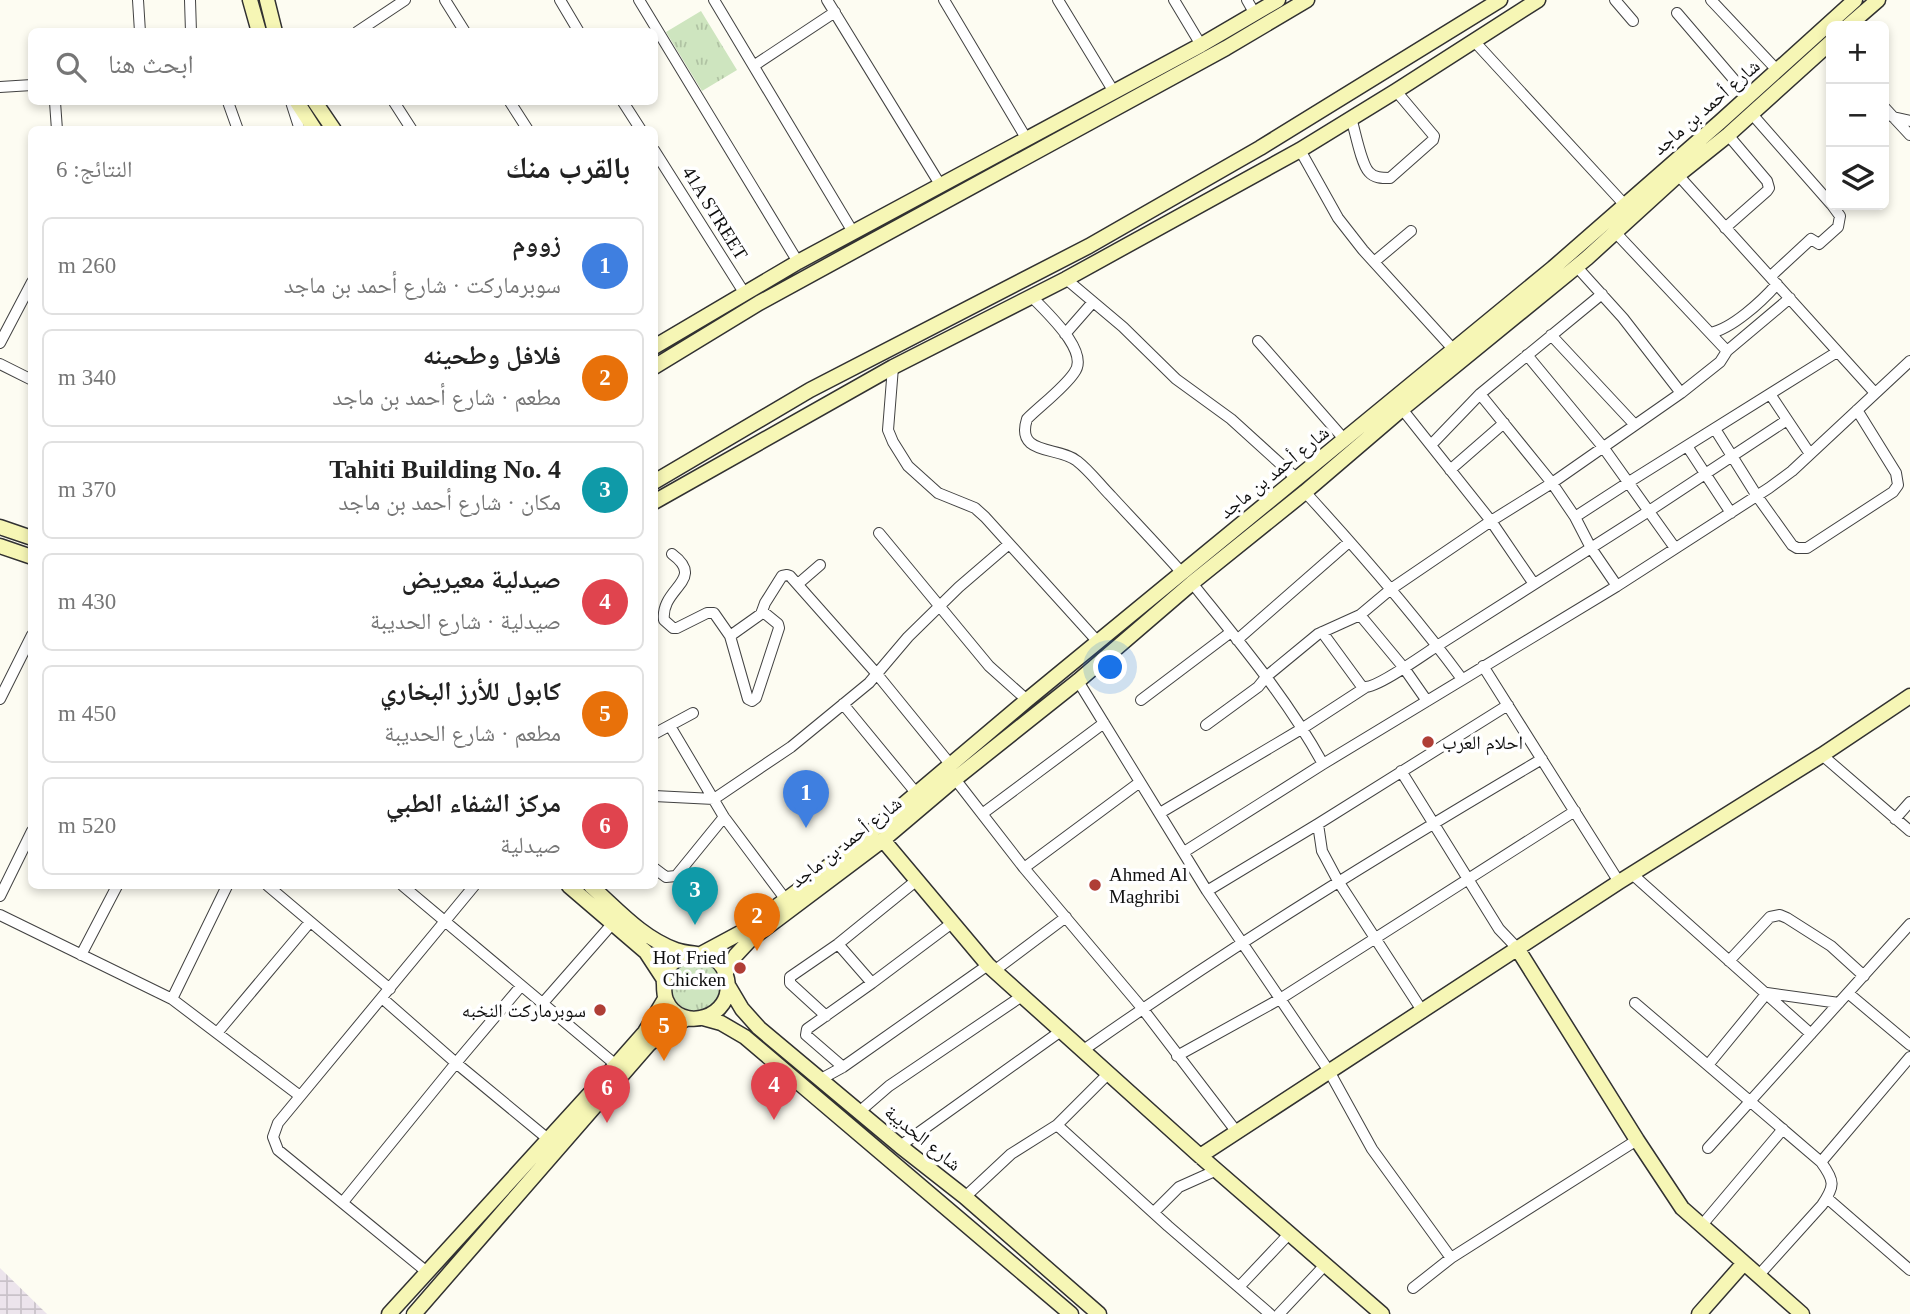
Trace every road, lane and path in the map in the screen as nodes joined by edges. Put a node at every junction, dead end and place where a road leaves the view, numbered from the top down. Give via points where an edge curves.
1 (138, 0) edge
2 (190, 0) edge
3 (250, 0) edge
4 (267, 0) edge
5 (405, 0) edge
6 (445, 0) edge
7 (560, 0) edge
8 (639, 0) edge
9 (714, 0) edge
10 (827, 0) edge
11 (944, 0) edge
12 (1058, 0) edge
13 (1174, 0) edge
14 (1247, 0) edge
15 (1278, 0) edge
16 (1307, 0) edge
17 (1500, 0) edge
18 (1538, 0) edge
19 (1615, 0) edge
20 (1711, 0) edge
21 (1855, 0) edge
22 (1878, 0) edge
23 (835, 12) junction
24 (1677, 13) dead end
25 (1255, 14) junction
26 (1633, 21) dead end
27 (1854, 21) edge
28 (140, 28) edge
29 (191, 28) edge
30 (258, 28) edge
31 (274, 28) edge
32 (363, 28) edge
33 (462, 28) edge
34 (577, 28) edge
35 (656, 28) edge
36 (658, 31) edge
37 (1474, 41) junction
38 (1201, 45) junction
39 (1826, 49) edge
40 (755, 65) junction
41 (1777, 70) junction
42 (28, 85) edge
43 (0, 87) edge
44 (1396, 91) junction
45 (1114, 92) junction
46 (1748, 96) junction
47 (55, 105) edge
48 (229, 105) edge
49 (292, 105) edge
50 (298, 105) edge
51 (317, 105) edge
52 (396, 105) edge
53 (512, 105) edge
54 (624, 105) edge
55 (1751, 113) junction
56 (1889, 113) edge
57 (1893, 117) junction
58 (1351, 118) junction
59 (1910, 121) edge
60 (57, 126) edge
61 (237, 126) edge
62 (299, 126) edge
63 (311, 126) edge
64 (331, 126) edge
65 (409, 126) edge
66 (525, 126) edge
67 (635, 126) edge
68 (1728, 135) junction
69 (1910, 135) edge
70 (1026, 138) junction
71 (1300, 150) junction
72 (658, 156) edge
73 (1678, 175) junction
74 (941, 186) junction
75 (1826, 197) edge
76 (1624, 204) junction
77 (1836, 210) edge
78 (1725, 228) junction
79 (1411, 231) dead end
80 (853, 232) junction
81 (1615, 232) junction
82 (798, 262) junction
83 (1374, 262) junction
84 (1576, 267) junction
85 (1066, 279) junction
86 (1774, 280) junction
87 (28, 290) edge
88 (745, 293) junction
89 (1602, 294) junction
90 (1032, 297) junction
91 (1790, 298) junction
92 (1093, 302) junction
93 (1710, 333) junction
94 (1065, 334) junction
95 (1551, 335) junction
96 (1258, 341) dead end
97 (658, 342) edge
98 (0, 343) edge
99 (1453, 349) junction
100 (1727, 351) junction
101 (1837, 352) junction
102 (1527, 355) junction
103 (1910, 361) edge
104 (0, 364) edge
105 (658, 364) edge
106 (893, 367) junction
107 (28, 378) edge
108 (1681, 393) junction
109 (1875, 393) junction
110 (1480, 394) junction
111 (1770, 394) junction
112 (1402, 410) junction
113 (1857, 410) junction
114 (1787, 420) junction
115 (1504, 423) junction
116 (1635, 425) junction
117 (1714, 429) junction
118 (1344, 439) junction
119 (1431, 445) junction
120 (1687, 446) junction
121 (1603, 447) junction
122 (1810, 454) junction
123 (1732, 456) junction
124 (1450, 470) junction
125 (1706, 473) junction
126 (1296, 478) junction
127 (658, 480) edge
128 (1629, 482) junction
129 (1552, 483) junction
130 (1305, 492) junction
131 (1757, 496) junction
132 (658, 500) edge
133 (1649, 511) junction
134 (1731, 513) junction
135 (1575, 517) junction
136 (1491, 521) junction
137 (0, 527) edge
138 (879, 533) dead end
139 (28, 537) edge
140 (1349, 542) junction
141 (1009, 544) junction
142 (0, 546) edge
143 (1591, 548) junction
144 (1675, 548) junction
145 (672, 554) dead end
146 (28, 556) edge
147 (820, 565) dead end
148 (1187, 578) junction
149 (797, 584) junction
150 (1534, 584) junction
151 (1616, 586) junction
152 (1391, 589) junction
153 (940, 605) junction
154 (762, 611) junction
155 (1360, 615) junction
156 (1322, 632) junction
157 (730, 636) junction
158 (1234, 636) junction
159 (1098, 642) junction
160 (28, 643) edge
161 (1437, 646) junction
162 (1483, 666) junction
163 (1404, 668) junction
164 (876, 673) junction
165 (1267, 676) junction
166 (1462, 679) junction
167 (1079, 681) junction
168 (1366, 687) junction
169 (1910, 696) edge
170 (0, 699) edge
171 (1027, 700) junction
172 (1141, 700) dead end
173 (1427, 701) junction
174 (843, 704) junction
175 (1508, 705) junction
176 (693, 713) dead end
177 (1104, 723) junction
178 (1206, 725) dead end
179 (670, 726) junction
180 (1303, 728) junction
181 (658, 732) edge
182 (1822, 755) junction
183 (1542, 758) junction
184 (1323, 764) junction
185 (1401, 771) junction
186 (953, 772) junction
187 (1140, 782) junction
188 (917, 794) junction
189 (658, 796) edge
190 (714, 799) junction
191 (1910, 802) edge
192 (1575, 811) junction
193 (1160, 813) junction
194 (982, 814) junction
195 (724, 817) junction
196 (1895, 819) junction
197 (1433, 823) junction
198 (1318, 824) junction
199 (1910, 831) edge
200 (28, 839) edge
201 (883, 840) junction
202 (1184, 852) junction
203 (1024, 868) junction
204 (658, 870) edge
205 (1632, 874) junction
206 (1468, 878) junction
207 (916, 880) junction
208 (1338, 881) junction
209 (1619, 882) junction
210 (115, 889) edge
211 (226, 889) edge
212 (272, 889) edge
213 (407, 889) edge
214 (472, 889) edge
215 (572, 889) edge
216 (595, 889) edge
217 (1207, 891) junction
218 (0, 896) edge
219 (786, 900) junction
220 (0, 915) edge
221 (1066, 917) junction
222 (445, 921) junction
223 (310, 922) junction
224 (612, 923) junction
225 (952, 923) junction
226 (1910, 924) edge
227 (1375, 938) junction
228 (1242, 942) junction
229 (838, 944) junction
230 (1517, 948) junction
231 (695, 954) junction
232 (81, 956) junction
233 (1729, 961) junction
234 (991, 968) junction
235 (726, 972) junction
236 (1864, 976) junction
237 (663, 978) junction
238 (873, 983) junction
239 (521, 986) junction
240 (729, 988) junction
241 (390, 989) junction
242 (1767, 993) junction
243 (1848, 993) junction
244 (1022, 996) junction
245 (382, 998) junction
246 (172, 999) junction
247 (665, 999) junction
248 (1280, 999) junction
249 (1635, 1003) dead end
250 (1839, 1003) junction
251 (542, 1004) junction
252 (1142, 1009) junction
253 (1423, 1012) junction
254 (826, 1016) junction
255 (695, 1018) junction
256 (1061, 1031) junction
257 (217, 1033) junction
258 (1811, 1034) junction
259 (1910, 1045) edge
260 (1082, 1051) junction
261 (1177, 1056) junction
262 (1910, 1057) edge
263 (456, 1063) junction
264 (616, 1065) junction
265 (1708, 1065) junction
266 (843, 1067) junction
267 (1329, 1071) junction
268 (1108, 1074) junction
269 (821, 1079) junction
270 (300, 1096) junction
271 (1751, 1102) junction
272 (859, 1111) junction
273 (1057, 1125) junction
274 (1783, 1129) junction
275 (1236, 1131) junction
276 (548, 1139) junction
277 (1637, 1140) junction
278 (900, 1146) junction
279 (1708, 1149) dead end
280 (1200, 1156) junction
281 (1821, 1162) junction
282 (1217, 1170) junction
283 (965, 1197) junction
284 (1827, 1198) junction
285 (344, 1202) junction
286 (1154, 1212) junction
287 (1702, 1225) junction
288 (1289, 1234) junction
289 (1451, 1258) junction
290 (1744, 1263) junction
291 (1325, 1265) junction
292 (1910, 1270) edge
293 (427, 1272) junction
294 (1758, 1276) junction
295 (1239, 1287) junction
296 (1413, 1288) dead end
297 (389, 1314) edge
298 (414, 1314) edge
299 (1071, 1314) edge
300 (1099, 1314) edge
301 (1270, 1314) edge
302 (1279, 1314) edge
303 (1382, 1314) edge
304 (1699, 1314) edge
305 (1802, 1314) edge

1 - 28 street
2 - 29 street
3 - 30 street
4 - 31 street
5 - 32 street
6 - 33 street
7 - 34 street
8 - 35 street
9 - 40 street
10 - 23 street
11 - 70 street
12 - 45 street
13 - 38 street
14 - 25 street
15 - 25 street
16 - 105 street via 759,303
17 - 127 street via 1088,246 810,390
18 - 37 street
19 - 26 street
20 - 41 street
21 - 41 street, شارع أحمد بن ماجد
22 - 27 street
23 - 40 street
23 - 74 street
24 - 46 street
25 - 38 street
36 - 82 street
37 - 44 street
37 - 76 street
38 - 45 street
39 - 55 street, شارع أحمد بن ماجد
40 - 80 street
41 - 46 street, شارع أحمد بن ماجد
42 - 43 street
44 - 58 street
44 - 58 street via 1434,136 1390,178 1370,174
45 - 70 street
46 - 76 street, شارع أحمد بن ماجد
47 - 60 street
48 - 61 street
49 - 62 street
50 - 63 street
51 - 64 street
52 - 65 street
53 - 66 street
54 - 67 street
55 - 68 street, شارع أحمد بن ماجد
55 - 75 street
56 - 57 street
57 - 59 street
57 - 69 street
58 - 71 street
68 - 73 street, شارع أحمد بن ماجد
68 - 78 street via 1769,188
70 - 74 street
71 - 83 street via 1338,218
71 - 85 street
72 - 88 street, 41A STREET
73 - 78 street
73 - 81 street, شارع أحمد بن ماجد
74 - 80 street
76 - 99 street, شارع أحمد بن ماجد
77 - 86 street via 1839,226 1819,244 1811,239
78 - 86 street
79 - 83 street
80 - 82 street
81 - 84 street, شارع أحمد بن ماجد
81 - 93 street
82 - 88 street
83 - 99 street
84 - 89 street
84 - 112 street, شارع أحمد بن ماجد
85 - 90 street
85 - 92 street
86 - 91 street
86 - 93 street via 1767,295 1725,328
87 - 98 street
88 - 97 street
89 - 95 street
89 - 108 street
90 - 94 street
90 - 106 street
91 - 100 street
91 - 101 street
92 - 94 street
92 - 126 street via 1176,379 1231,419
93 - 100 street
94 - 148 street via 1077,353 1077,369 1027,419 1026,439 1036,447 1077,460
95 - 102 street
95 - 116 street
96 - 118 street
99 - 118 street, شارع أحمد بن ماجد
100 - 108 street
101 - 109 street
101 - 111 street
102 - 110 street
102 - 121 street
103 - 109 street
104 - 107 street
106 - 132 street
106 - 141 street via 888,430 892,442 908,466 938,494 975,508
108 - 116 street
109 - 113 street
110 - 115 street
110 - 119 street
111 - 114 street
111 - 117 street
112 - 119 street
112 - 130 street, شارع أحمد بن ماجد
113 - 122 street
113 - 131 street via 1896,473 1898,485 1893,492 1803,549 1792,545
114 - 122 street
114 - 123 street
115 - 124 street
115 - 129 street
116 - 121 street
117 - 120 street
117 - 123 street
118 - 126 street, شارع أحمد بن ماجد
119 - 124 street
120 - 125 street
120 - 128 street
121 - 128 street
121 - 129 street
122 - 131 street
123 - 125 street
123 - 131 street
124 - 136 street
125 - 133 street
125 - 134 street
126 - 148 street, شارع أحمد بن ماجد
128 - 133 street
128 - 135 street
129 - 135 street
129 - 136 street
130 - 140 street
130 - 148 street, شارع أحمد بن ماجد
131 - 134 street
133 - 143 street
133 - 144 street
134 - 144 street
135 - 143 street
136 - 150 street
136 - 152 street
137 - 139 street
138 - 153 street
140 - 152 street
140 - 158 street
141 - 153 street
141 - 159 street
142 - 146 street
143 - 150 street
143 - 151 street
144 - 151 street
145 - 157 street via 686,571 665,607 664,620 677,628 712,612
147 - 149 street
148 - 158 street
148 - 159 street, شارع أحمد بن ماجد
148 - 167 street, شارع أحمد بن ماجد
149 - 154 street via 790,576 782,576
149 - 164 street
150 - 161 street
151 - 162 street
152 - 155 street
152 - 161 street
153 - 164 street
153 - 171 street via 989,666
154 - 157 street
154 - 157 street via 779,630 752,701
155 - 156 street
155 - 163 street
156 - 165 street
156 - 168 street
158 - 165 street
158 - 172 street
159 - 171 street, شارع أحمد بن ماجد
160 - 170 street
161 - 163 street
161 - 166 street
162 - 166 street
162 - 175 street
163 - 168 street
163 - 173 street
164 - 174 street
164 - 186 street
165 - 178 street
165 - 180 street
166 - 173 street
167 - 177 street
167 - 186 street, شارع أحمد بن ماجد
168 - 180 street
169 - 182 street
171 - 186 street, شارع أحمد بن ماجد
173 - 184 street
174 - 188 street
174 - 190 street via 791,747
175 - 183 street
175 - 185 street
176 - 179 street
177 - 187 street
177 - 194 street
179 - 181 street
179 - 190 street
180 - 184 street
180 - 193 street
182 - 196 street
182 - 205 street
183 - 192 street
183 - 197 street
184 - 202 street
185 - 197 street
185 - 198 street
186 - 188 street, شارع أحمد بن ماجد
186 - 194 street
186 - 201 street, شارع أحمد بن ماجد
187 - 193 street
187 - 203 street
188 - 219 street, شارع أحمد بن ماجد
189 - 190 street
190 - 195 street
191 - 196 street
192 - 206 street
192 - 209 street
193 - 202 street
194 - 203 street
195 - 204 street via 676,876 666,877
195 - 219 street
196 - 199 street
197 - 206 street
197 - 208 street
198 - 208 street via 1322,851
198 - 217 street
200 - 218 street
201 - 207 street
201 - 235 street, شارع أحمد بن ماجد via 750,940
202 - 217 street
203 - 221 street
205 - 209 street
205 - 233 street
206 - 227 street
206 - 230 street via 1499,929
207 - 225 street
207 - 229 street
208 - 227 street
208 - 228 street
209 - 230 street
210 - 232 street
211 - 246 street
212 - 223 street
213 - 222 street
214 - 222 street
215 - 224 street
216 - 231 street via 645,934
217 - 228 street
219 - 231 street, شارع أحمد بن ماجد via 733,939
220 - 232 street
221 - 234 street
221 - 252 street
222 - 239 street
222 - 241 street
223 - 241 street
223 - 257 street
224 - 237 street via 646,952
224 - 251 street
225 - 234 street
225 - 238 street
226 - 236 street
227 - 248 street
227 - 253 street
228 - 248 street
228 - 252 street
229 - 238 street
229 - 254 street via 789,980
230 - 253 street
230 - 277 street
231 - 235 street via 711,957
231 - 237 street via 677,958
232 - 246 street
233 - 236 street via 1770,917 1780,915 1830,946
233 - 242 street
234 - 244 street
234 - 266 street
235 - 240 street
236 - 243 street
237 - 247 street
238 - 254 street
239 - 251 street
239 - 263 street
240 - 255 street via 718,1010
240 - 269 street, شارع الحديبة via 759,1028
241 - 245 street
242 - 250 street
242 - 258 street
242 - 265 street
243 - 250 street
243 - 259 street
244 - 256 street
244 - 272 street
245 - 263 street
245 - 270 street
246 - 257 street
247 - 255 street via 678,1014
247 - 264 street via 645,1032
248 - 261 street
248 - 267 street
249 - 265 street
250 - 258 street
251 - 264 street
252 - 260 street
252 - 261 street
253 - 267 street
254 - 266 street via 807,1029 806,1035
255 - 298 street via 665,1030 649,1044
255 - 299 street, شارع الحديبة via 721,1023 745,1037
256 - 260 street
256 - 278 street
257 - 270 street
258 - 271 street
260 - 268 street
261 - 275 street
262 - 281 street
263 - 276 street
263 - 285 street
264 - 276 street
265 - 271 street
266 - 269 street
267 - 275 street
267 - 289 street via 1372,1149
268 - 273 street
268 - 280 street
269 - 272 street, شارع الحديبة
270 - 285 street via 272,1138 278,1150
271 - 274 street
271 - 279 street
272 - 278 street, شارع الحديبة
273 - 283 street via 1011,1154
273 - 286 street
274 - 281 street
274 - 287 street
275 - 280 street
276 - 293 street
277 - 287 street via 1682,1208
277 - 289 street
278 - 283 street, شارع الحديبة
280 - 282 street
281 - 284 street via 1833,1182
282 - 286 street via 1178,1187
282 - 288 street
283 - 300 street, شارع الحديبة
284 - 292 street
284 - 294 street
285 - 293 street
286 - 295 street
287 - 290 street
288 - 291 street
288 - 295 street
289 - 296 street
290 - 294 street
290 - 304 street
291 - 302 street
291 - 303 street
293 - 297 street
294 - 305 street
295 - 301 street

